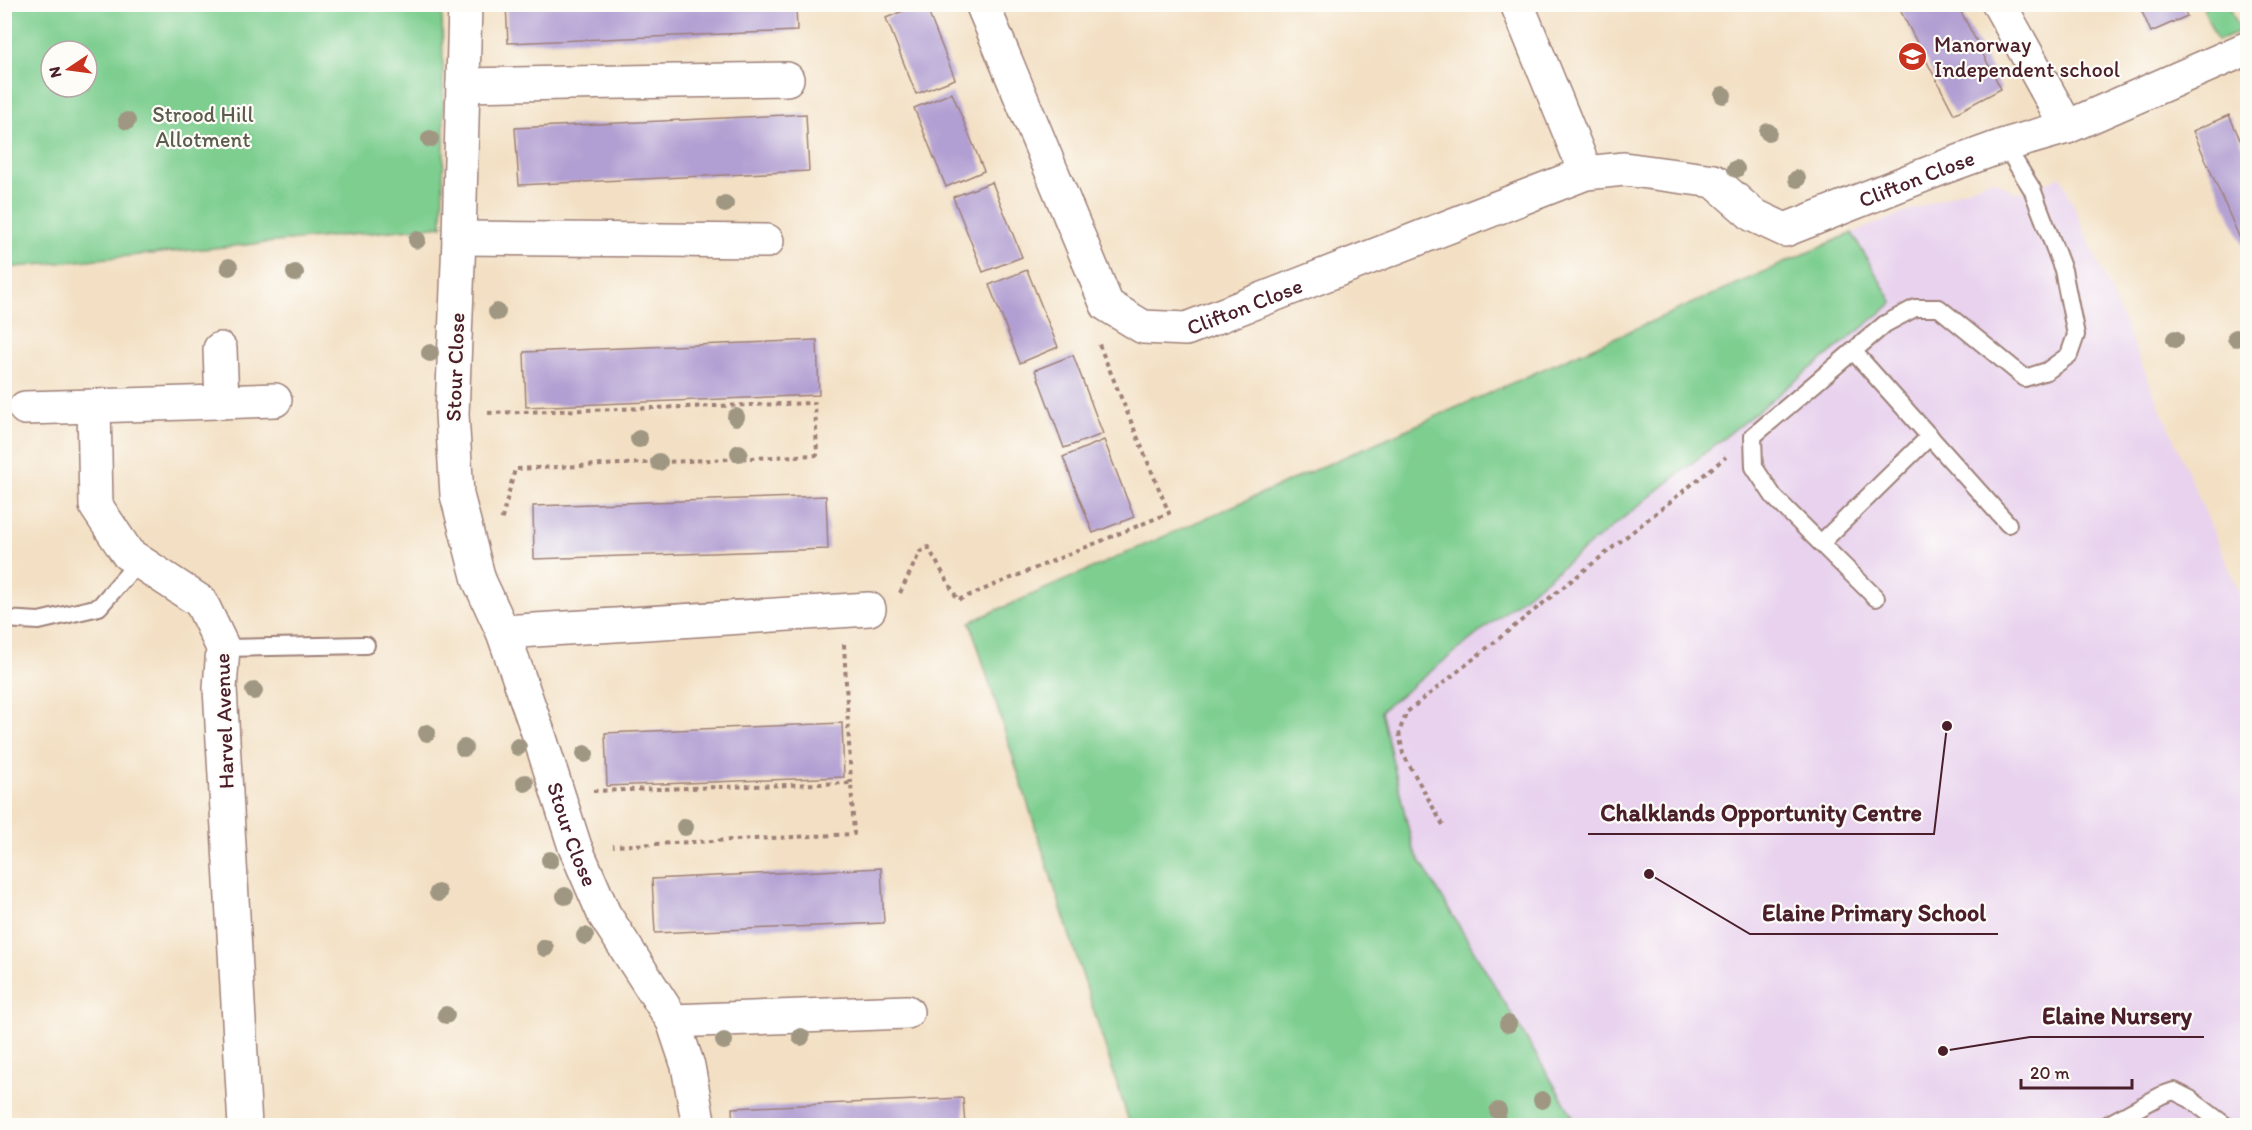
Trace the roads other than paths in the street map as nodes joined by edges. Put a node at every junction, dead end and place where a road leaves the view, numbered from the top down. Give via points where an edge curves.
1 (465, 4) edge
2 (1517, 4) edge
3 (1999, 4) edge
4 (984, 5) edge
5 (2247, 48) edge
6 (787, 79) dead end
7 (463, 85) junction
8 (2067, 127) junction
9 (2005, 145) junction
10 (1586, 173) junction
11 (459, 238) junction
12 (767, 241) dead end
13 (220, 349) dead end
14 (1854, 352) junction
15 (275, 400) dead end
16 (222, 402) junction
17 (94, 406) junction
18 (15, 408) edge
19 (1930, 436) junction
20 (2008, 524) dead end
21 (1821, 543) junction
22 (139, 561) junction
23 (1876, 598) dead end
24 (870, 606) road end
25 (4, 620) edge
26 (503, 632) junction
27 (366, 645) dead end
28 (223, 648) junction
29 (907, 1012) dead end
30 (673, 1021) junction
31 (2216, 1122) edge
32 (245, 1125) edge
33 (699, 1125) edge
34 (2105, 1125) edge

1 - 7 street, Stour Close
2 - 10 street
3 - 8 street
4 - 10 street, Clifton Close via 1107,305 1143,327 1186,329
5 - 8 street, Clifton Close
6 - 7 street
7 - 11 street, Stour Close
8 - 9 street, Clifton Close
9 - 10 street, Clifton Close via 1785,230 1753,215 1714,181 1623,169
9 - 14 lane via 2031,189 2063,270 2076,335 2069,355 2047,371 2025,378 1939,308 1916,308 1885,324
11 - 12 street
11 - 26 street, Stour Close via 452,414 457,495 477,573
13 - 16 street
14 - 19 lane
14 - 21 lane via 1753,436 1754,467 1774,497
15 - 16 street
16 - 17 street
17 - 18 street
17 - 22 street, Harvel Avenue via 96,506 128,554
19 - 20 lane
19 - 21 lane
21 - 23 lane
22 - 25 lane via 99,607 39,621
22 - 28 street, Harvel Avenue via 201,602
24 - 26 street
26 - 30 street, Stour Close via 575,847 604,914
27 - 28 lane
28 - 32 street, Harvel Avenue via 220,688
29 - 30 street
30 - 33 street, Stour Close via 688,1066
31 - 34 lane via 2174,1091

